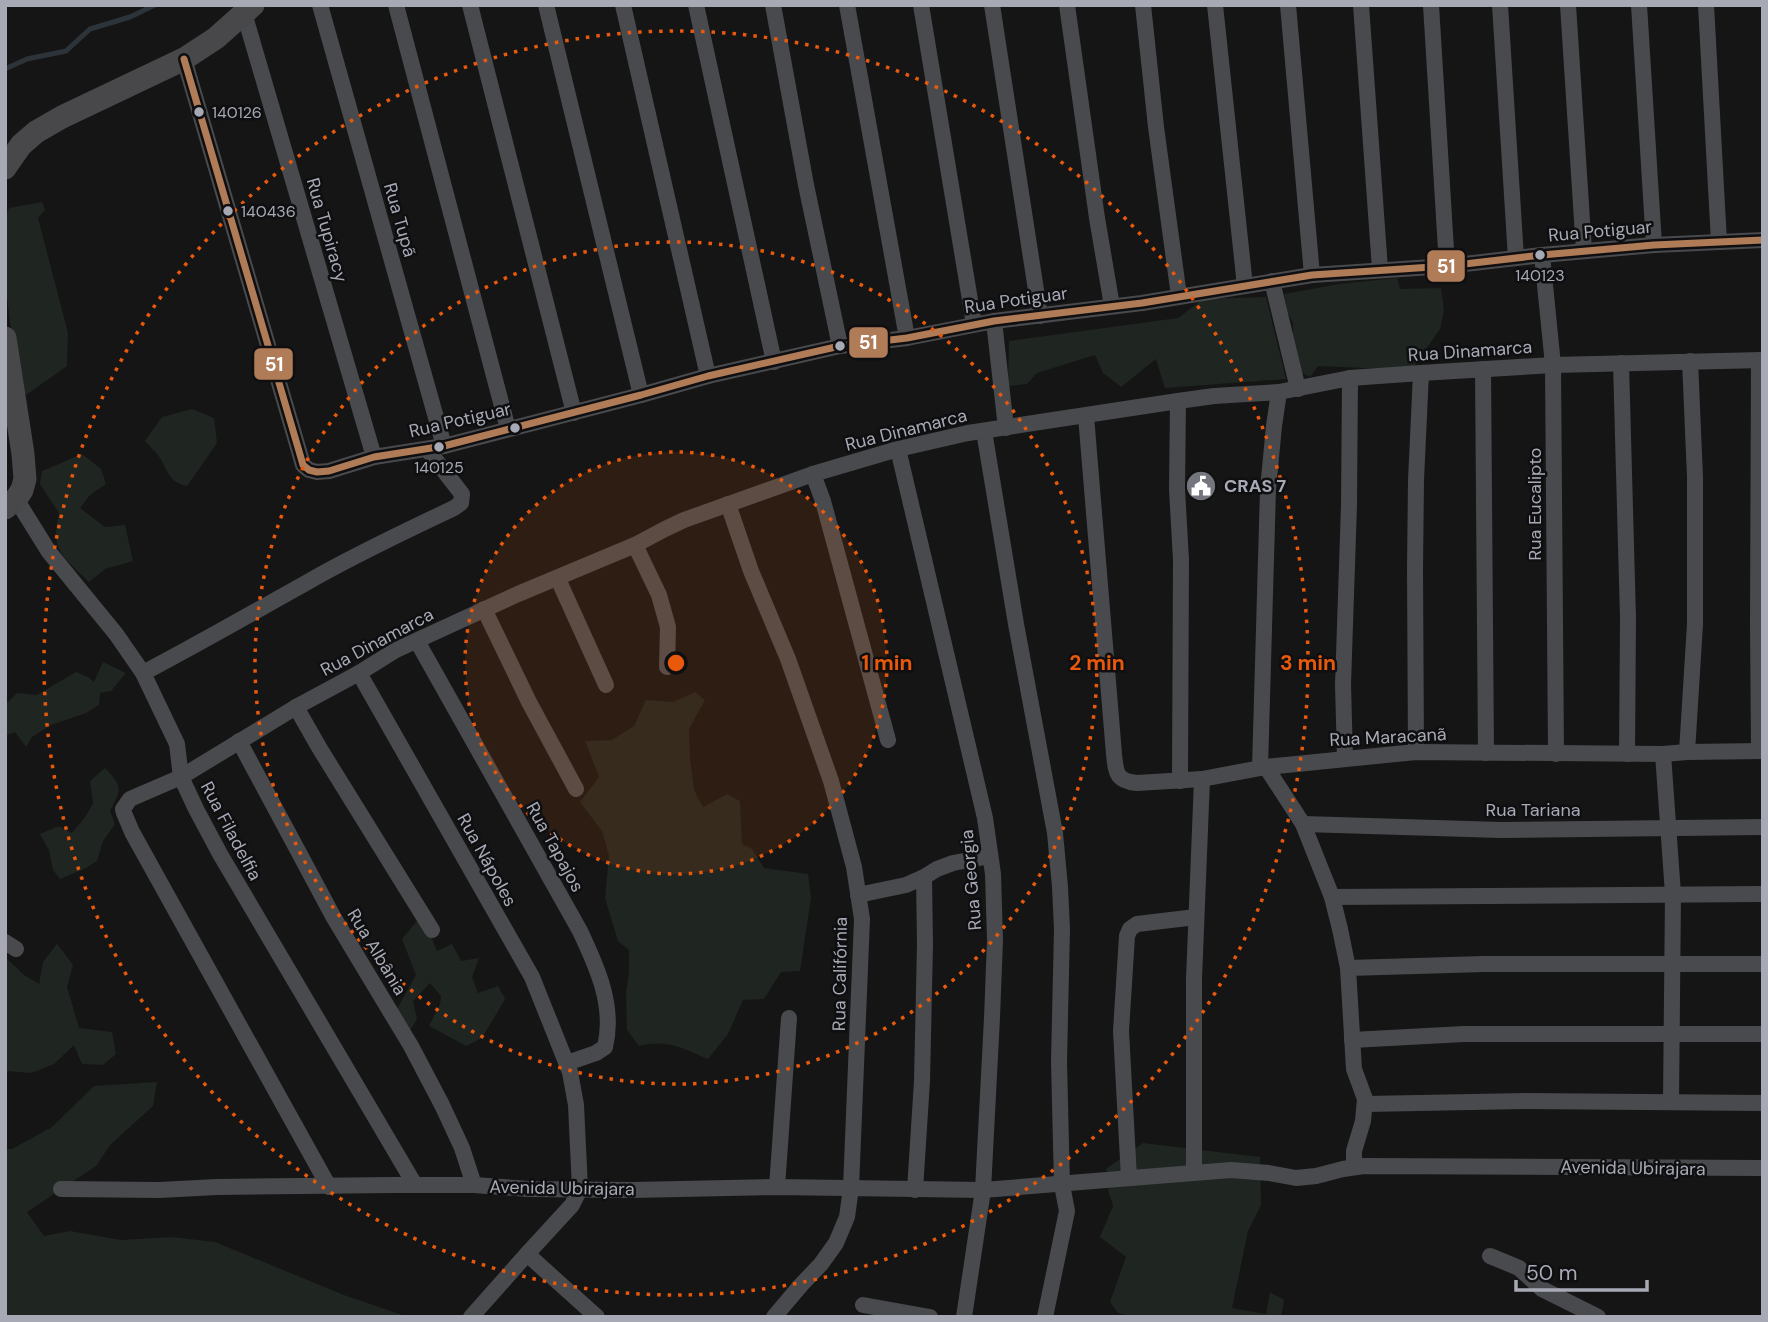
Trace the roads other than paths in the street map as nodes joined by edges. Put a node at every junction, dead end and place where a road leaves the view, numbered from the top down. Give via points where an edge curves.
1 (320, 5) edge
2 (396, 5) edge
3 (470, 5) edge
4 (546, 5) edge
5 (623, 5) edge
6 (696, 5) edge
7 (773, 5) edge
8 (847, 5) edge
9 (921, 5) edge
10 (992, 5) edge
11 (1067, 5) edge
12 (1143, 5) edge
13 (1214, 5) edge
14 (1288, 5) edge
15 (1361, 5) edge
16 (1431, 5) edge
17 (1500, 5) edge
18 (1568, 5) edge
19 (1639, 5) edge
20 (1706, 5) edge
21 (249, 9) edge
22 (184, 59) junction
23 (5, 168) edge
24 (1763, 240) edge
25 (1718, 242) junction
26 (1654, 245) junction
27 (1584, 251) junction
28 (1542, 255) junction
29 (1516, 258) junction
30 (1447, 266) junction
31 (1380, 269) junction
32 (1312, 275) junction
33 (1272, 281) junction
34 (1245, 286) junction
35 (1179, 296) junction
36 (1112, 306) junction
37 (1040, 316) junction
38 (994, 321) junction
39 (974, 324) junction
40 (5, 338) edge
41 (907, 338) junction
42 (840, 346) junction
43 (1761, 360) edge
44 (1690, 361) junction
45 (774, 362) junction
46 (1621, 363) junction
47 (1553, 365) junction
48 (1483, 369) junction
49 (1421, 373) junction
50 (708, 376) junction
51 (1350, 378) junction
52 (1298, 389) junction
53 (1279, 392) junction
54 (640, 396) junction
55 (1178, 401) junction
56 (574, 412) junction
57 (1086, 415) junction
58 (1006, 428) junction
59 (508, 429) junction
60 (984, 431) junction
61 (444, 446) junction
62 (427, 449) junction
63 (898, 449) junction
64 (374, 457) junction
65 (813, 474) junction
66 (10, 504) edge
67 (728, 504) junction
68 (635, 545) junction
69 (558, 579) junction
70 (484, 609) junction
71 (417, 640) junction
72 (667, 667) dead end
73 (143, 673) junction
74 (359, 673) junction
75 (606, 685) dead end
76 (296, 707) junction
77 (888, 740) dead end
78 (239, 741) junction
79 (1761, 751) edge
80 (1416, 752) junction
81 (1687, 752) junction
82 (1486, 753) junction
83 (1556, 754) junction
84 (1627, 754) junction
85 (1663, 754) junction
86 (1345, 758) junction
87 (1263, 767) junction
88 (181, 777) junction
89 (1202, 779) junction
90 (1180, 780) junction
91 (576, 789) dead end
92 (1303, 824) junction
93 (1763, 827) edge
94 (1669, 829) junction
95 (990, 856) junction
96 (924, 877) junction
97 (1673, 894) junction
98 (1763, 894) edge
99 (858, 895) junction
100 (1332, 897) junction
101 (1196, 917) junction
102 (432, 930) dead end
103 (1763, 964) edge
104 (1673, 965) junction
105 (1348, 968) junction
106 (789, 1018) dead end
107 (1671, 1033) junction
108 (1763, 1034) edge
109 (1352, 1040) junction
110 (569, 1067) junction
111 (1671, 1102) junction
112 (1763, 1103) edge
113 (1365, 1104) junction
114 (1354, 1167) junction
115 (1763, 1168) edge
116 (1194, 1172) junction
117 (1129, 1178) junction
118 (415, 1185) junction
119 (474, 1185) junction
120 (1062, 1185) junction
121 (329, 1187) junction
122 (777, 1187) junction
123 (851, 1188) junction
124 (61, 1189) dead end
125 (580, 1189) junction
126 (915, 1190) junction
127 (982, 1190) junction
128 (527, 1254) junction
129 (1490, 1256) dead end
130 (863, 1305) dead end
131 (471, 1317) edge
132 (597, 1317) edge
133 (774, 1317) edge
134 (930, 1317) edge
135 (964, 1317) edge
136 (1045, 1317) edge
137 (1598, 1317) edge

1 - 61 street, Rua Tupã
2 - 59 street
3 - 56 street
4 - 54 street
5 - 50 street
6 - 45 street
7 - 42 street
8 - 41 street
9 - 39 street
10 - 37 street
11 - 36 street
12 - 35 street
13 - 34 street
14 - 32 street
15 - 31 street
16 - 30 street
17 - 29 street
18 - 27 street
19 - 26 street
20 - 25 street
21 - 22 street
21 - 64 street, Rua Tupiracy
22 - 23 street via 36,132
22 - 64 street, Rua Potiguar via 303,465 317,472 329,471
24 - 25 street, Rua Potiguar
25 - 26 street, Rua Potiguar
26 - 27 street, Rua Potiguar
27 - 28 street, Rua Potiguar
28 - 29 street, Rua Potiguar
28 - 47 street, Rua Eucalipto
29 - 30 street, Rua Potiguar
30 - 31 street, Rua Potiguar
31 - 32 street, Rua Potiguar
32 - 33 street, Rua Potiguar
33 - 34 street, Rua Potiguar
33 - 52 street
34 - 35 street, Rua Potiguar
35 - 36 street, Rua Potiguar
36 - 37 street, Rua Potiguar
37 - 38 street, Rua Potiguar
38 - 39 street, Rua Potiguar
38 - 58 street
39 - 41 street, Rua Potiguar
40 - 66 street via 25,479
41 - 42 street, Rua Potiguar
42 - 45 street, Rua Potiguar
43 - 44 street, Rua Dinamarca
43 - 79 street
44 - 46 street, Rua Dinamarca
44 - 81 street via 1695,624
45 - 50 street, Rua Potiguar
46 - 47 street, Rua Dinamarca
46 - 84 street
47 - 48 street, Rua Dinamarca
47 - 83 street, Rua Eucalipto
48 - 49 street, Rua Dinamarca
48 - 82 street
49 - 51 street, Rua Dinamarca
49 - 80 street via 1416,480
50 - 54 street, Rua Potiguar
51 - 52 street, Rua Dinamarca
51 - 86 street
52 - 53 street, Rua Dinamarca
53 - 55 street, Rua Dinamarca
53 - 87 street via 1268,489
54 - 56 street, Rua Potiguar
55 - 57 street, Rua Dinamarca
55 - 90 street
56 - 59 street, Rua Potiguar
57 - 58 street, Rua Dinamarca
57 - 90 street, Rua Maracanã via 1116,772 1128,782
58 - 60 street, Rua Dinamarca
59 - 61 street, Rua Potiguar
60 - 63 street, Rua Dinamarca
60 - 120 street via 1055,833 1062,929
61 - 62 street, Rua Potiguar
62 - 64 street, Rua Potiguar
62 - 73 street via 462,494 461,503
63 - 65 street, Rua Dinamarca
63 - 95 street, Rua Georgia via 985,818
65 - 67 street, Rua Dinamarca
65 - 77 street
66 - 73 street, Rua Filadelfia
67 - 68 street, Rua Dinamarca
67 - 99 street, Rua Califórnia via 831,781
68 - 69 street, Rua Dinamarca
68 - 72 street via 659,595 668,627
69 - 70 street, Rua Dinamarca
69 - 75 street
70 - 71 street, Rua Dinamarca
70 - 91 street
71 - 74 street, Rua Dinamarca
71 - 110 street, Rua Tapajos via 598,970 609,1016 605,1047
73 - 88 street, Rua Filadelfia via 177,744
74 - 76 street, Rua Dinamarca
74 - 110 street, Rua Nápoles via 532,977
76 - 78 street, Rua Dinamarca
76 - 102 street
78 - 88 street, Rua Dinamarca
78 - 119 street, Rua Albânia via 334,918 411,1046 462,1148
79 - 81 street, Rua Maracanã
80 - 82 street, Rua Maracanã
80 - 86 street, Rua Maracanã
81 - 85 street, Rua Maracanã
82 - 83 street, Rua Maracanã
83 - 84 street, Rua Maracanã
84 - 85 street, Rua Maracanã
85 - 94 street
86 - 87 street, Rua Maracanã
87 - 89 street, Rua Maracanã
87 - 92 street
88 - 118 street, Rua Filadelfia via 220,853
88 - 121 street, Rua Dinamarca via 131,799 124,813
89 - 90 street, Rua Maracanã
89 - 101 street
92 - 94 street, Rua Tariana
92 - 100 street
93 - 94 street, Rua Tariana
94 - 97 street
95 - 96 street via 953,863
95 - 127 street, Rua Georgia via 995,940
96 - 99 street
96 - 126 street via 922,1081
97 - 98 street
97 - 100 street
97 - 104 street
99 - 123 street, Rua Califórnia via 862,919
100 - 105 street
101 - 116 street
101 - 117 street via 1137,924 1127,936 1121,1031
103 - 104 street
104 - 105 street
104 - 107 street
105 - 109 street
106 - 122 street
107 - 108 street
107 - 109 street via 1464,1034
107 - 111 street
109 - 113 street via 1354,1069
110 - 125 street, Rua Nápoles via 576,1105
111 - 112 street
111 - 113 street
113 - 114 street
114 - 115 street, Avenida Ubirajara
114 - 116 street, Avenida Ubirajara via 1296,1178 1231,1170
116 - 117 street, Avenida Ubirajara
117 - 120 street, Avenida Ubirajara
118 - 119 street, Avenida Ubirajara
118 - 121 street, Avenida Ubirajara
119 - 125 street, Avenida Ubirajara
120 - 127 street, Avenida Ubirajara
120 - 136 street via 1067,1211
121 - 124 street, Avenida Ubirajara
122 - 123 street, Avenida Ubirajara
122 - 125 street, Avenida Ubirajara
123 - 126 street, Avenida Ubirajara
123 - 133 street, Rua Califórnia via 847,1217 836,1243
125 - 128 street via 572,1205
126 - 127 street, Avenida Ubirajara
127 - 135 street, Rua Georgia
128 - 131 street
128 - 132 street
129 - 137 street via 1519,1268 1542,1289
130 - 134 street

